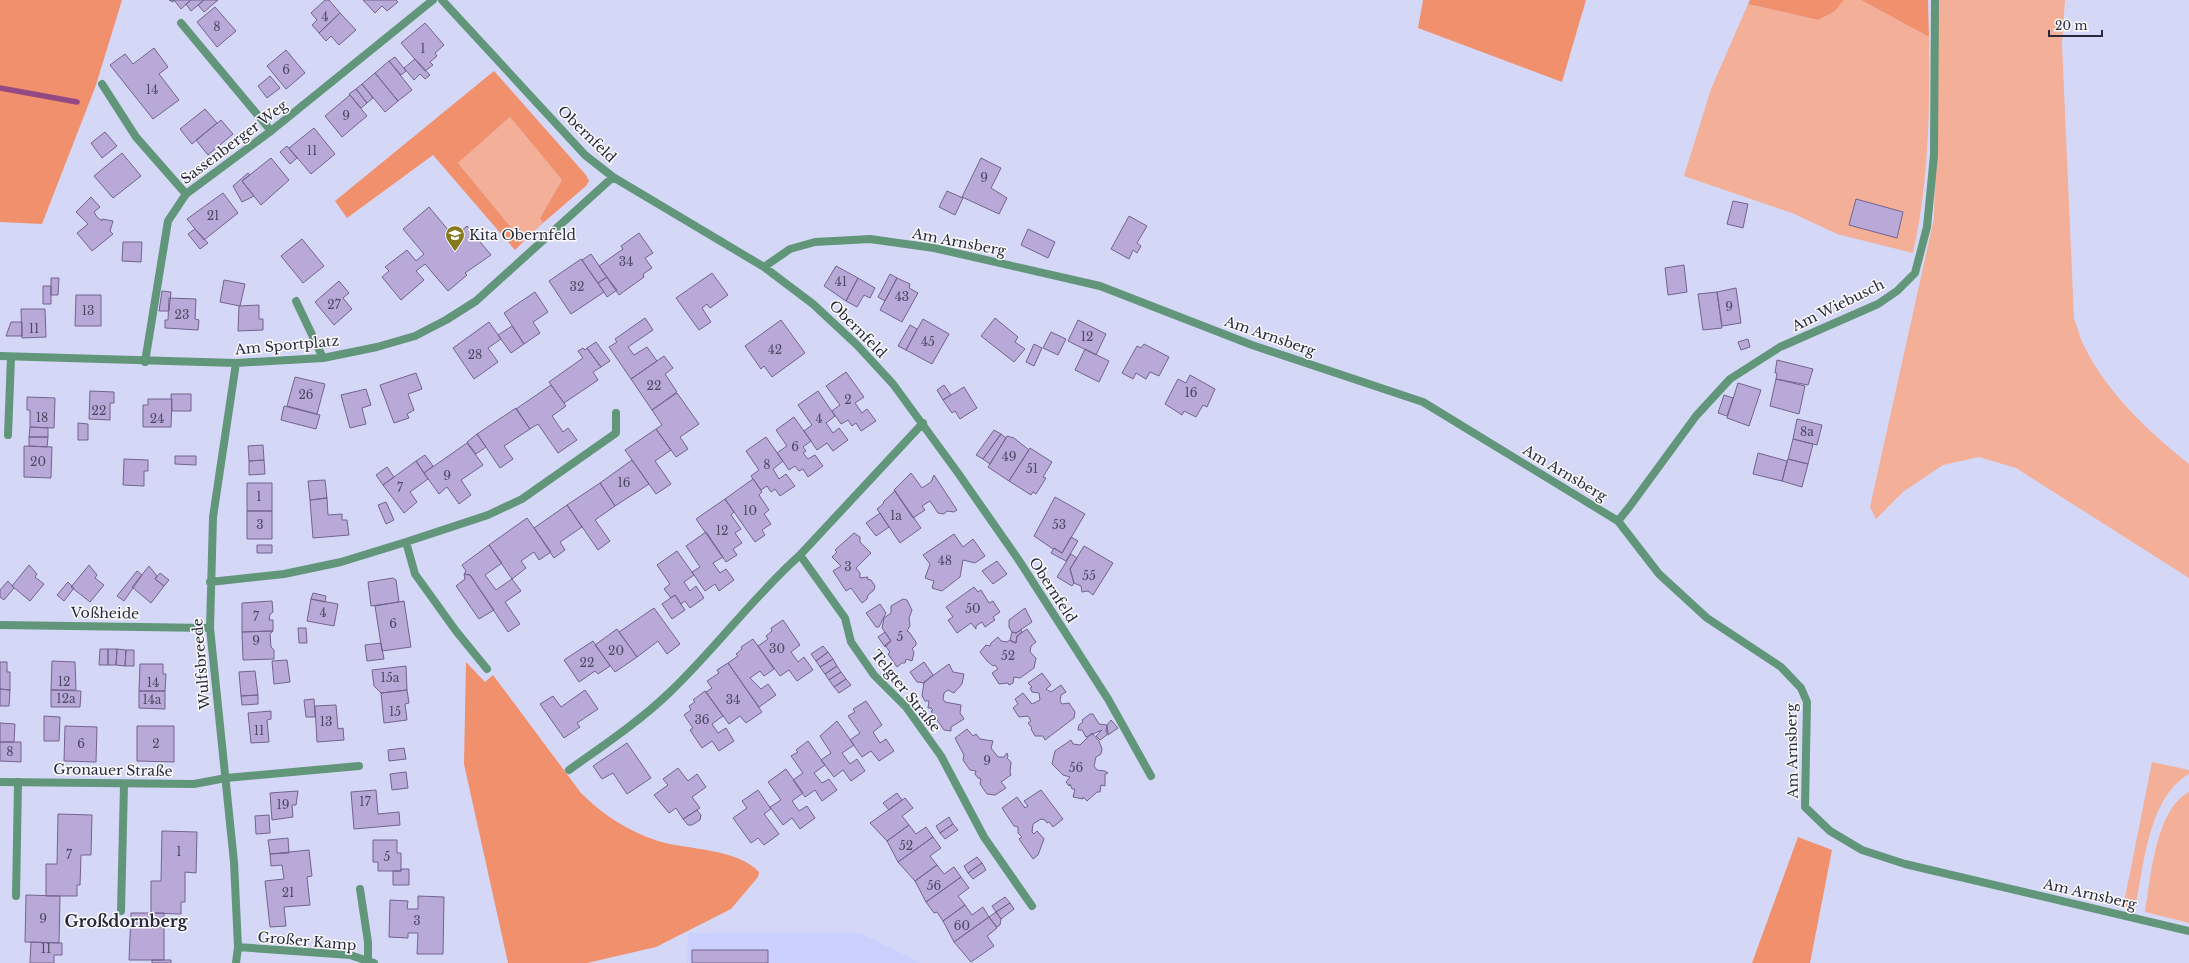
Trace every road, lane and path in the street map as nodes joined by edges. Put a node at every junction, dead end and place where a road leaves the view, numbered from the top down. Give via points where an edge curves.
1 (433, 0) edge
2 (442, 0) edge
3 (1935, 0) edge
4 (181, 23) dead end
5 (102, 84) dead end
6 (271, 131) junction
7 (613, 177) junction
8 (186, 194) junction
9 (764, 267) junction
10 (296, 301) dead end
11 (0, 356) edge
12 (11, 357) junction
13 (324, 358) junction
14 (145, 362) junction
15 (236, 363) junction
16 (616, 414) dead end
17 (923, 423) junction
18 (8, 435) dead end
19 (1618, 521) junction
20 (406, 542) junction
21 (800, 555) junction
22 (210, 582) junction
23 (0, 625) edge
24 (210, 628) junction
25 (487, 669) dead end
26 (359, 766) dead end
27 (569, 770) dead end
28 (1151, 776) dead end
29 (226, 778) junction
30 (0, 782) edge
31 (18, 782) junction
32 (124, 784) junction
33 (360, 889) dead end
34 (16, 896) dead end
35 (1032, 906) dead end
36 (121, 911) dead end
37 (2189, 931) edge
38 (238, 948) junction
39 (371, 962) edge
40 (236, 963) edge

1 - 6 street, Sassenberger Weg
2 - 7 street, Obernfeld via 585,155
3 - 19 street, Am Wiebusch via 1934,155 1927,227 1915,273 1878,304 1780,347 1730,378 1696,416
4 - 6 street
5 - 8 street via 136,137
6 - 8 street, Sassenberger Weg
7 - 9 street, Obernfeld
7 - 13 street, Am Sportplatz via 476,301 446,320 415,336
8 - 14 street, Sassenberger Weg via 168,221
9 - 17 street, Obernfeld via 813,304 857,345 893,384
9 - 19 street, Am Arnsberg via 790,249 815,242 870,239 934,248 1100,286 1252,345 1423,402
10 - 13 street
11 - 12 street, Am Sportplatz
12 - 14 street, Am Sportplatz
12 - 18 street
13 - 15 street, Am Sportplatz
14 - 15 street, Am Sportplatz
15 - 22 street, Wulfsbreede via 213,517
16 - 20 street via 616,433 522,499 488,515
17 - 21 street
17 - 28 street, Obernfeld via 1018,559 1108,699
19 - 37 street, Am Arnsberg via 1659,574 1707,618 1781,667 1801,688 1807,702 1806,807 1830,831 1862,850 1905,864
20 - 22 street via 342,562 284,574
20 - 25 street via 415,574
21 - 27 street via 778,574 671,691 637,721
21 - 35 street, Telgter Straße via 846,618 851,642 874,675 906,707 941,756 984,837
22 - 24 street, Wulfsbreede
23 - 24 street, Voßheide
24 - 29 street, Wulfsbreede
26 - 29 street, Gronauer Straße
29 - 32 street, Gronauer Straße via 194,784
29 - 38 street, Wulfsbreede via 234,862
30 - 31 street, Gronauer Straße
31 - 32 street, Gronauer Straße
31 - 34 street
32 - 36 street
33 - 39 street
38 - 39 street, Großer Kamp via 350,955
38 - 40 street, Wulfsbreede

